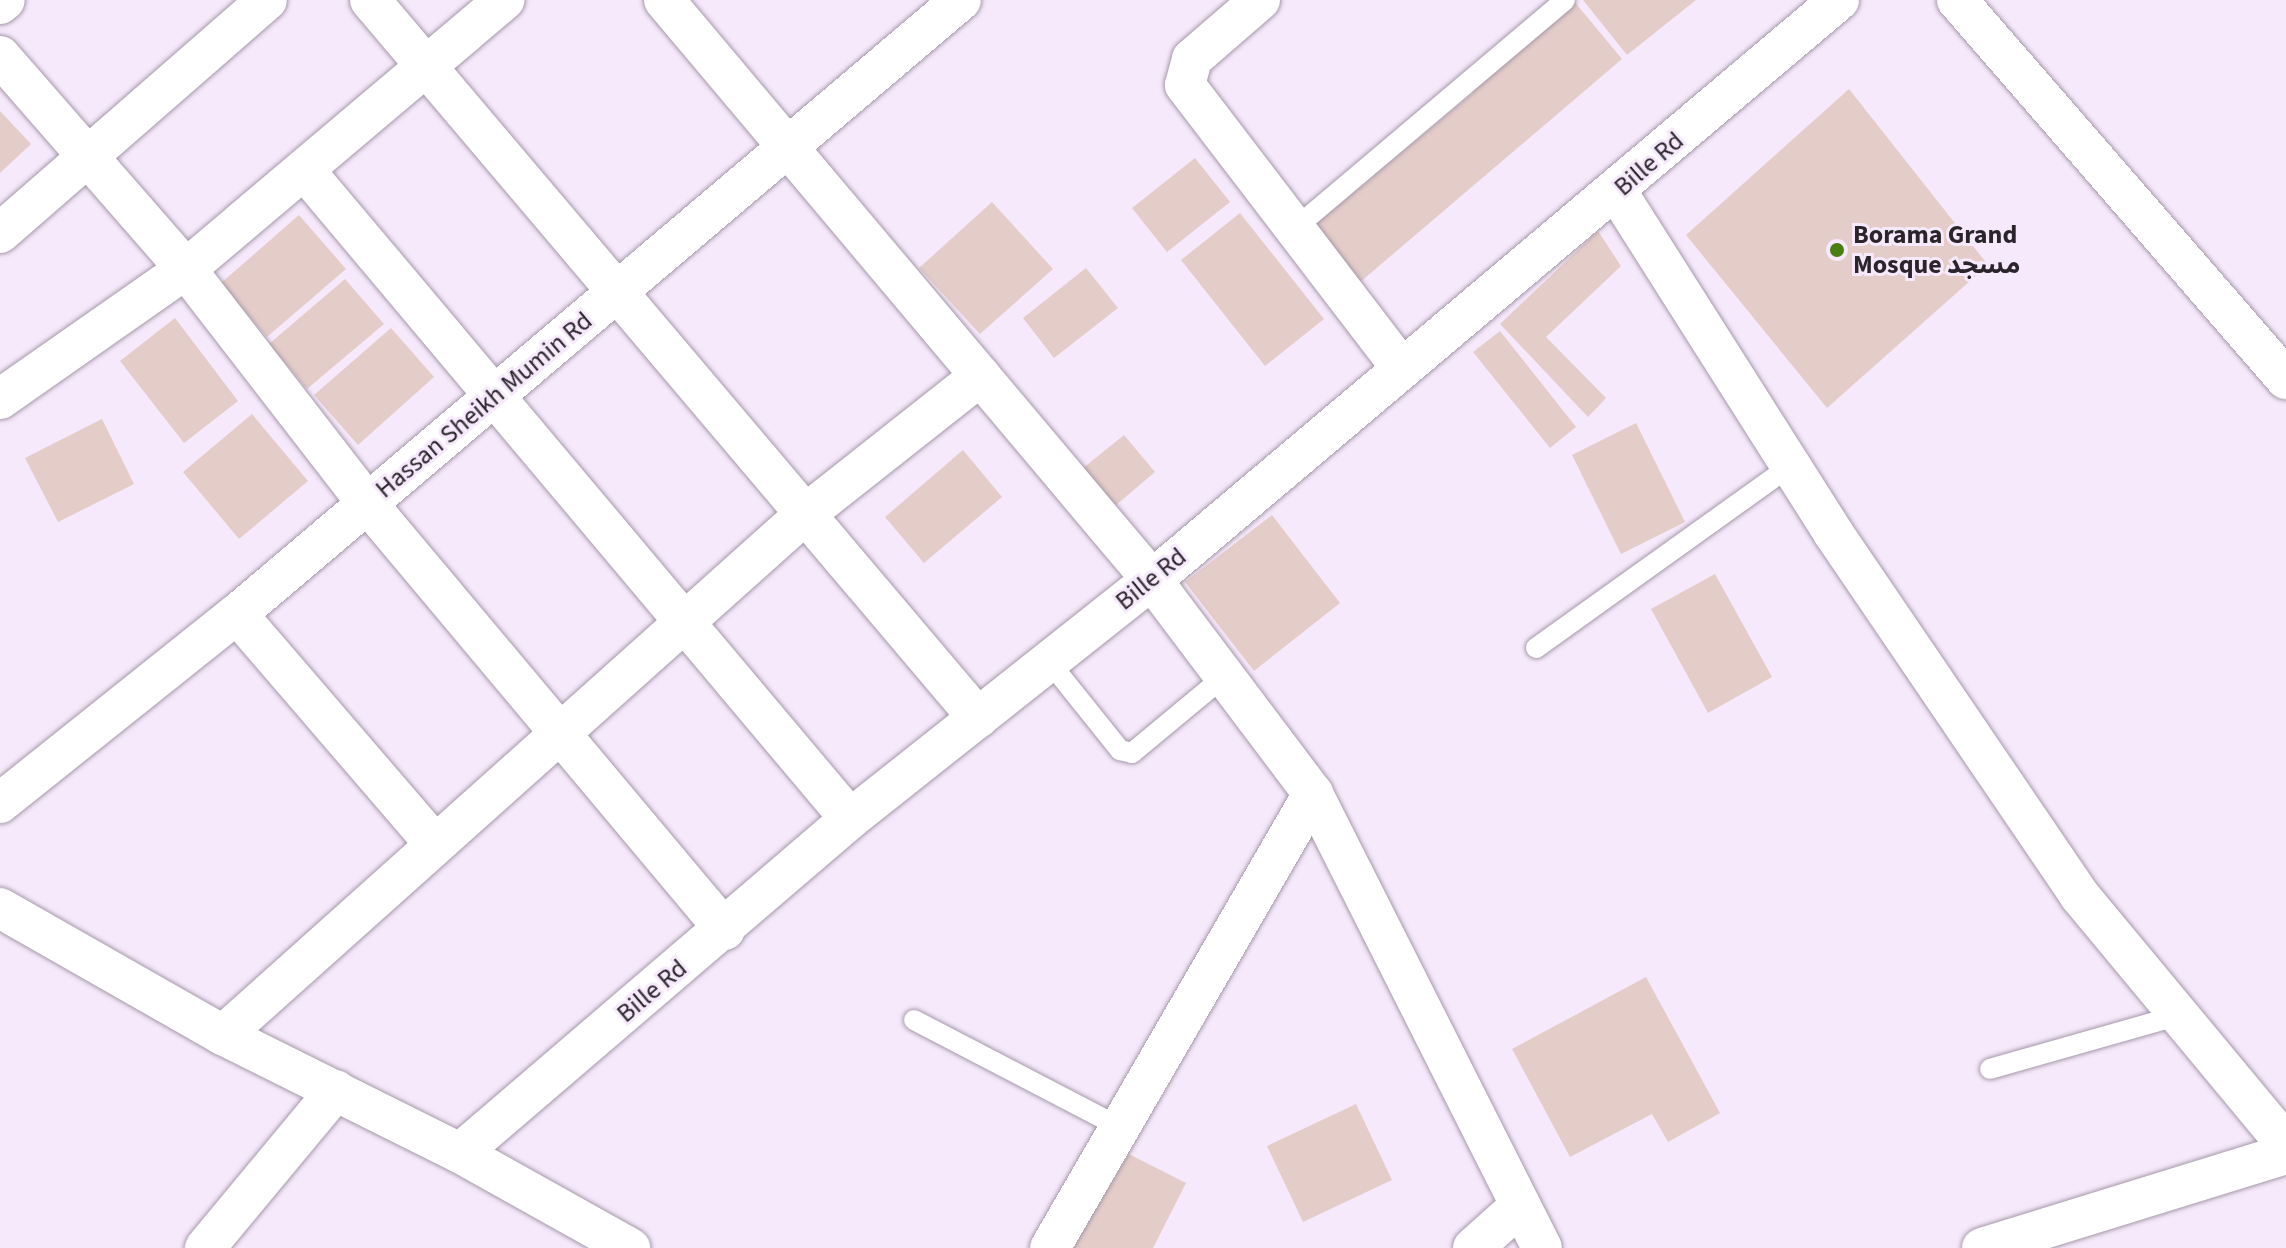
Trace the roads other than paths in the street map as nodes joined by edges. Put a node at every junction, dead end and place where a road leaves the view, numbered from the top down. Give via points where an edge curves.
1 (5, 0) edge
2 (267, 0) edge
3 (370, 0) edge
4 (504, 0) edge
5 (664, 0) edge
6 (961, 0) edge
7 (1260, 0) edge
8 (1565, 0) edge
9 (1839, 0) edge
10 (1957, 0) edge
11 (0, 4) edge
12 (0, 56) edge
13 (426, 67) junction
14 (789, 149) junction
15 (87, 157) junction
16 (306, 172) junction
17 (1617, 192) junction
18 (1293, 230) junction
19 (0, 233) edge
20 (186, 269) junction
21 (614, 296) junction
22 (1402, 369) junction
23 (980, 376) junction
24 (2286, 379) edge
25 (492, 398) junction
26 (0, 399) edge
27 (1792, 465) junction
28 (367, 503) junction
29 (803, 516) junction
30 (1152, 580) junction
31 (237, 614) junction
32 (683, 623) junction
33 (1536, 648) dead end
34 (1047, 659) junction
35 (1227, 674) junction
36 (978, 718) junction
37 (560, 734) junction
38 (1313, 794) junction
39 (0, 803) edge
40 (850, 819) junction
41 (435, 844) junction
42 (0, 908) edge
43 (725, 930) junction
44 (2180, 1015) junction
45 (914, 1020) dead end
46 (223, 1035) junction
47 (1990, 1069) dead end
48 (336, 1090) junction
49 (1116, 1125) junction
50 (2286, 1144) edge
51 (460, 1153) junction
52 (2286, 1154) edge
53 (1520, 1206) junction
54 (205, 1248) edge
55 (630, 1248) edge
56 (1050, 1248) edge
57 (1473, 1248) edge
58 (1542, 1248) edge
59 (1982, 1248) edge

1 - 11 street
2 - 15 street
3 - 13 street
4 - 13 street
5 - 14 street
6 - 14 street, Hassan Sheikh Mumin Rd
7 - 18 street via 1184,73 1192,101
8 - 18 lane
9 - 17 street, Bille Rd
10 - 24 street
12 - 15 street
13 - 16 street
13 - 21 street
14 - 21 street, Hassan Sheikh Mumin Rd
14 - 23 street
15 - 19 street
15 - 20 street
16 - 20 street
16 - 25 street
17 - 22 street, Bille Rd
17 - 27 street
18 - 22 street
20 - 26 street
20 - 28 street
21 - 25 street, Hassan Sheikh Mumin Rd
21 - 29 street
22 - 30 street, Bille Rd
23 - 29 street
23 - 30 street
25 - 28 street, Hassan Sheikh Mumin Rd
25 - 32 street
27 - 33 lane
27 - 44 street via 2080,896
28 - 31 street, Hassan Sheikh Mumin Rd
28 - 37 street
29 - 32 street
29 - 36 street
30 - 34 street, Bille Rd
30 - 35 street
31 - 39 street, Hassan Sheikh Mumin Rd
31 - 41 street
32 - 37 street
32 - 40 street
34 - 35 lane via 1120,750 1132,753
34 - 36 street, Bille Rd
35 - 38 street
36 - 40 street, Bille Rd
37 - 41 street
37 - 43 street
38 - 49 street
38 - 53 street
40 - 43 street, Bille Rd
41 - 46 street
42 - 46 street
43 - 51 street, Bille Rd
44 - 47 lane
44 - 50 street
45 - 49 lane
46 - 48 street
48 - 51 street
48 - 54 street
49 - 56 street
51 - 55 street
52 - 59 street
53 - 57 street
53 - 58 street

